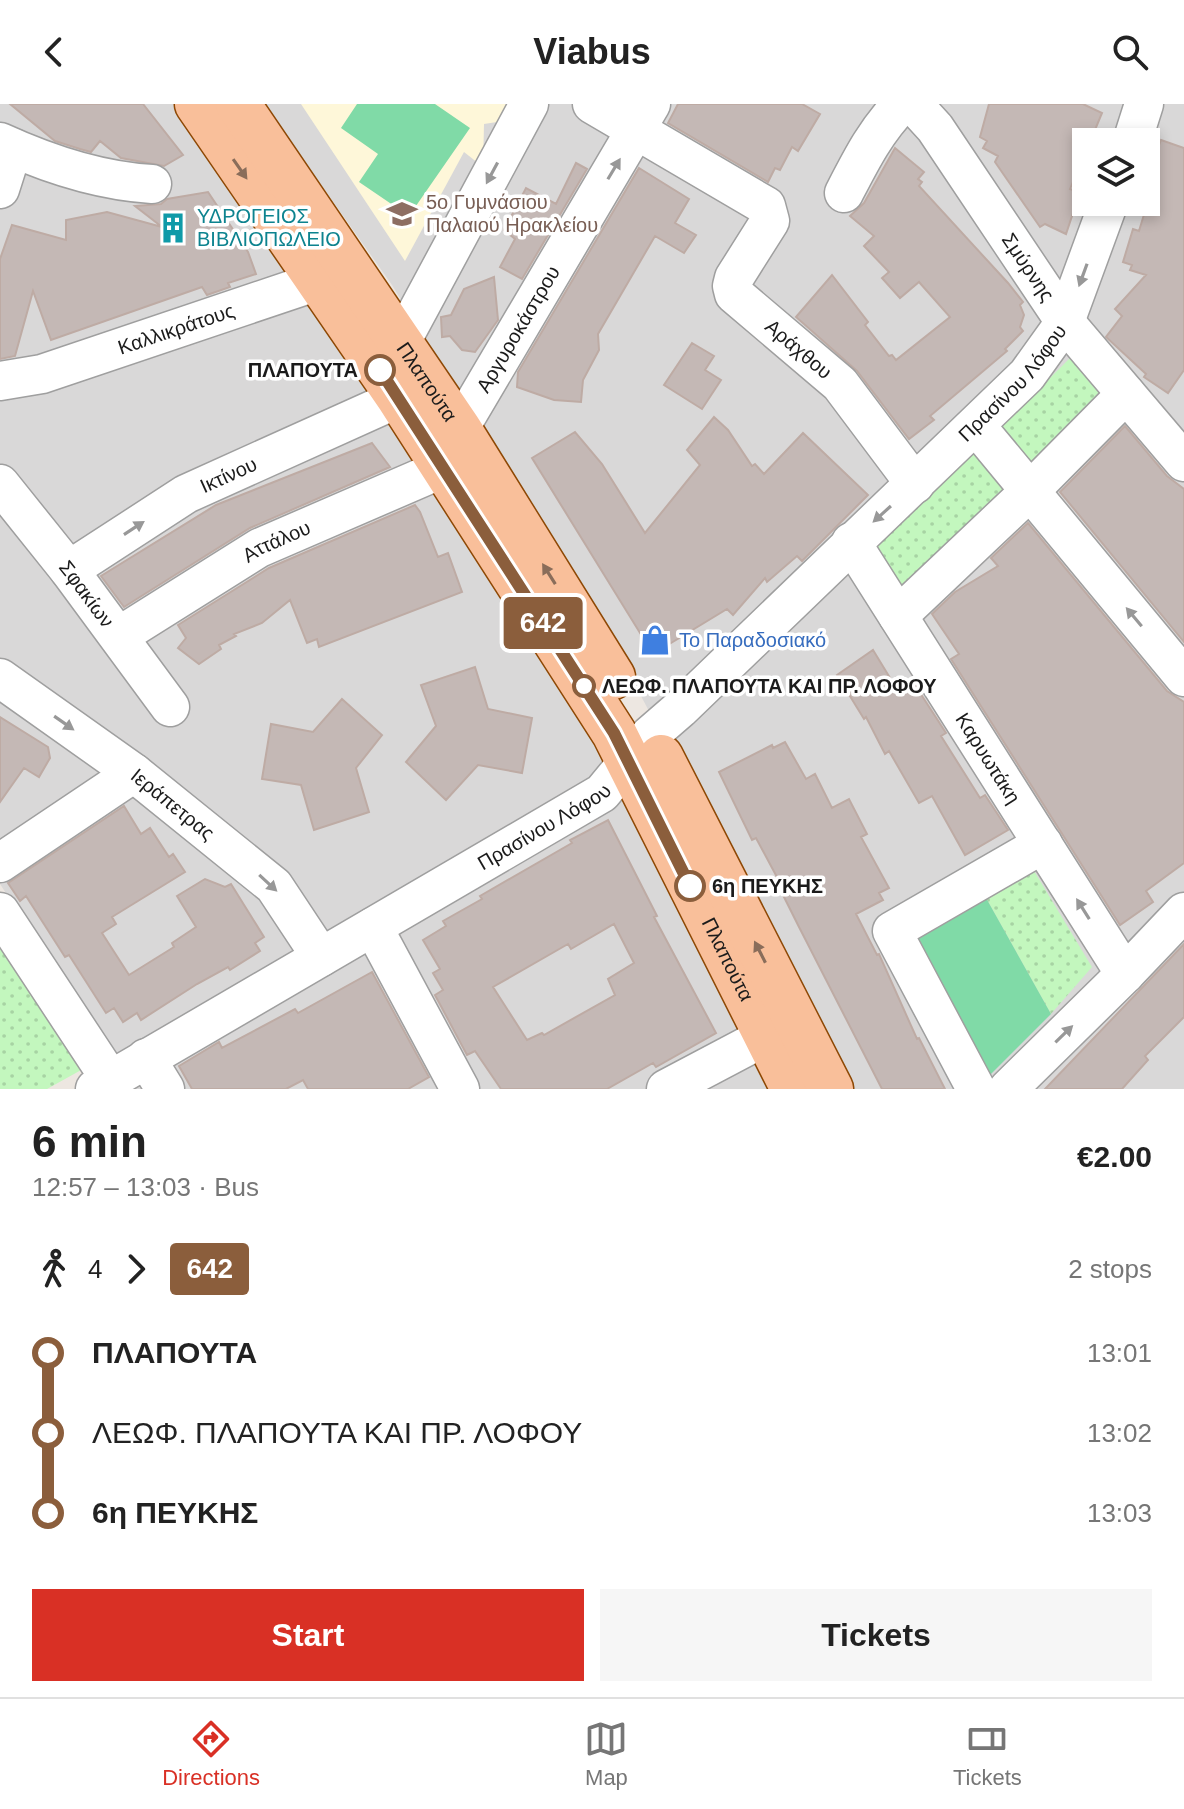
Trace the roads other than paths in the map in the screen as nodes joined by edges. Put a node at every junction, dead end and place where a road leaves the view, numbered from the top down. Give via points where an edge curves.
1 (197, 104) edge
2 (238, 104) edge
3 (529, 104) edge
4 (592, 104) edge
5 (902, 104) edge
6 (1144, 104) edge
7 (932, 112) edge
8 (644, 117) edge
9 (1136, 128) edge
10 (6, 145) edge
11 (152, 184) dead end
12 (0, 189) edge
13 (844, 193) dead end
14 (1104, 216) edge
15 (336, 277) junction
16 (1065, 322) junction
17 (401, 342) junction
18 (0, 381) edge
19 (1126, 394) junction
20 (399, 398) junction
21 (977, 427) junction
22 (452, 448) junction
23 (1184, 462) edge
24 (0, 484) edge
25 (915, 484) junction
26 (1030, 491) junction
27 (851, 542) junction
28 (69, 570) junction
29 (898, 616) junction
30 (119, 636) junction
31 (1184, 677) edge
32 (0, 678) edge
33 (170, 707) dead end
34 (639, 747) junction
35 (134, 773) junction
36 (1043, 844) junction
37 (0, 863) edge
38 (0, 912) edge
39 (1180, 925) edge
40 (373, 927) junction
41 (321, 957) junction
42 (1125, 974) junction
43 (780, 1028) junction
44 (155, 1073) edge
45 (102, 1084) edge
46 (460, 1089) edge
47 (666, 1089) edge
48 (793, 1089) edge
49 (831, 1089) edge
50 (976, 1089) edge
51 (1008, 1089) edge

1 -> 15 main road, Πλαπούτα
2 - 15 main road, Πλαπούτα
3 -> 17 street
4 - 8 street
5 - 13 street via 869,144
6 - 9 street
7 - 16 street, Σμύρνης
22 -> 8 street, Αργυροκάστρου
8 - 25 street, Αράχθου via 766,206 770,221 734,278 734,294 840,384
10 - 11 street via 84,174
10 - 12 street
14 -> 16 street, Πρασίνου Λόφου
15 - 17 main road, Πλαπούτα
15 - 18 street, Καλλικράτους via 42,374
15 - 20 main road, Πλαπούτα
16 - 19 street, Σμύρνης
16 - 21 street, Πρασίνου Λόφου via 1027,375
17 - 22 main road, Πλαπούτα
19 - 23 street, Σμύρνης
19 - 26 street
20 - 22 main road, Πλαπούτα
28 -> 20 street, Ικτίνου via 186,494
21 - 25 street, Πρασίνου Λόφου
21 - 26 street
22 - 30 street, Αττάλου via 259,548
22 - 34 main road, Πλαπούτα
24 - 28 street, Σφακίων
25 -> 27 street, Πρασίνου Λόφου
26 - 29 street
31 -> 26 street
27 - 29 street, Καρυωτάκη
27 - 34 street, Πρασίνου Λόφου
28 - 30 street, Σφακίων
29 - 36 street, Καρυωτάκη
30 - 33 street, Σφακίων
32 -> 35 street, Ιεράπετρας
34 - 40 street, Πρασίνου Λόφου via 602,793
34 - 43 main road, Πλαπούτα
35 - 37 street
35 -> 41 street, Ιεράπετρας via 274,886
42 -> 36 street, Καρυωτάκη
36 - 50 street via 892,931
38 - 45 street
39 - 42 street
40 - 41 street, Πρασίνου Λόφου
40 - 46 street
41 - 44 street, Πρασίνου Λόφου
51 -> 42 street
43 - 47 street
43 - 48 main road, Πλαπούτα
43 - 49 main road, Πλαπούτα
44 - 45 street, Πρασίνου Λόφου

